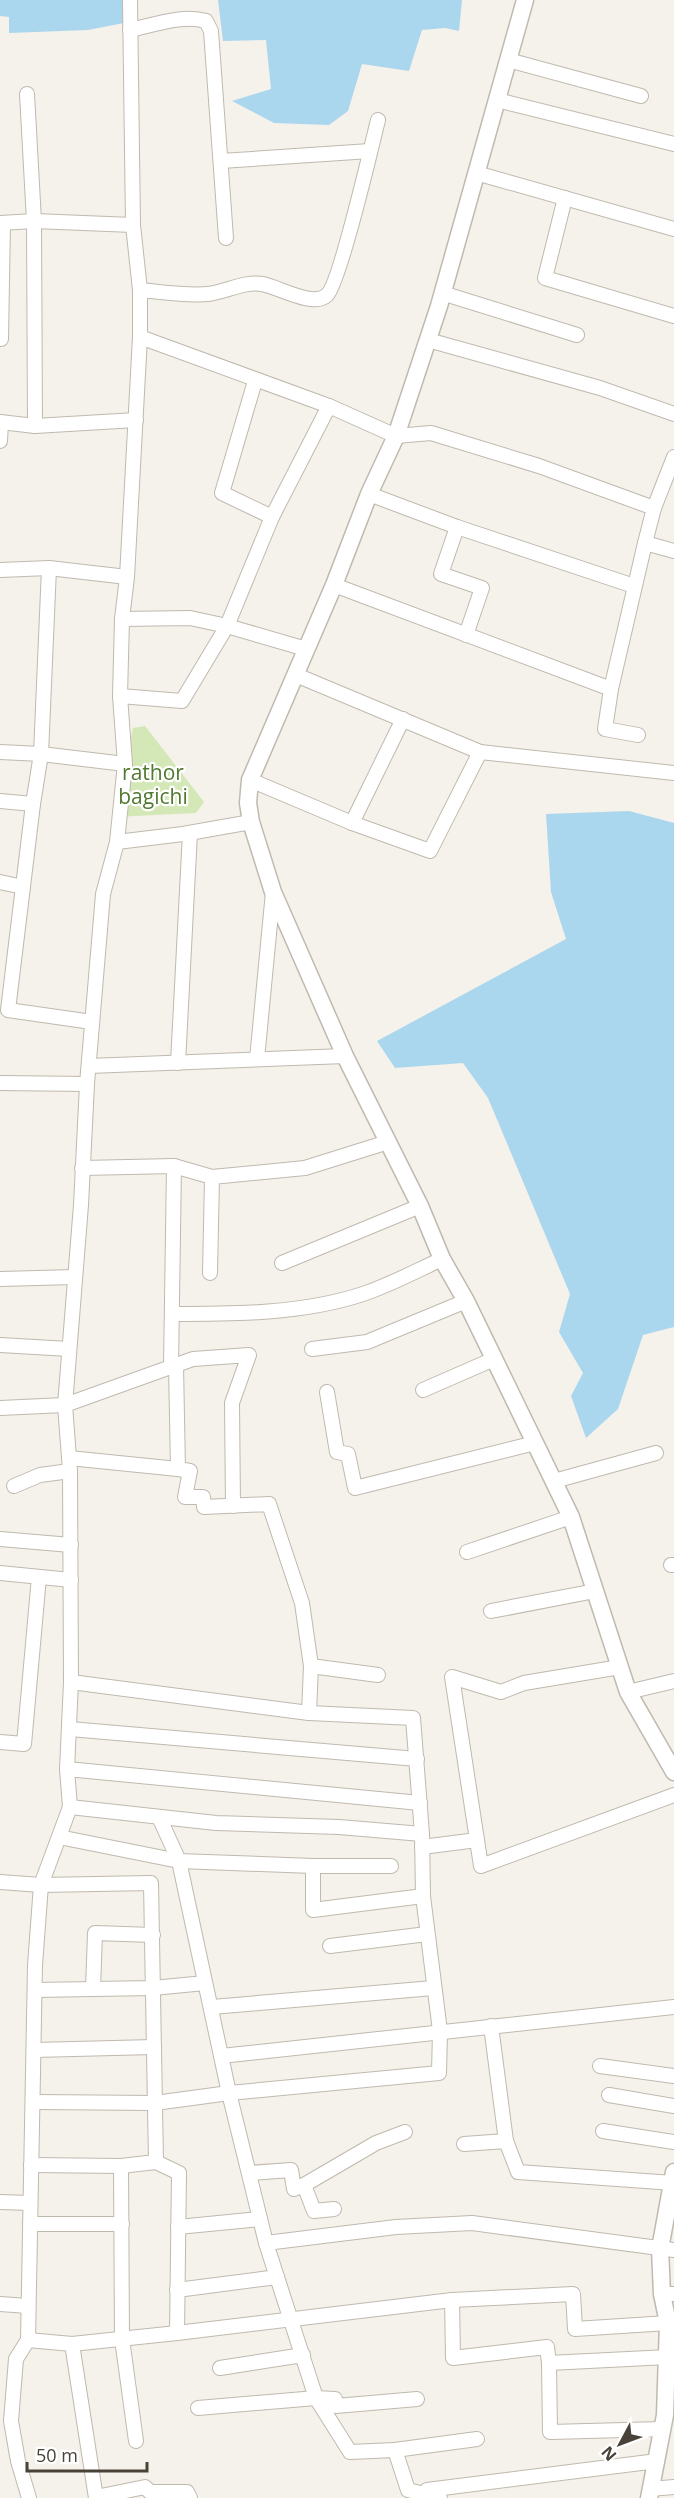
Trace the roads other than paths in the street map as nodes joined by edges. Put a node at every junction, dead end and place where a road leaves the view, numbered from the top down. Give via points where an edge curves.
1 (130, 0) edge
2 (525, 0) edge
3 (130, 30) junction
4 (508, 60) junction
5 (27, 94) dead end
6 (641, 96) dead end
7 (497, 100) junction
8 (378, 120) dead end
9 (674, 144) edge
10 (370, 151) junction
11 (221, 161) junction
12 (476, 173) junction
13 (565, 198) junction
14 (34, 221) junction
15 (1, 223) edge
16 (133, 225) junction
17 (674, 229) edge
18 (226, 238) dead end
19 (140, 290) junction
20 (442, 293) junction
21 (674, 316) edge
22 (578, 334) dead end
23 (140, 338) junction
24 (1, 339) edge
25 (428, 340) junction
26 (255, 381) junction
27 (329, 406) junction
28 (674, 414) edge
29 (136, 420) junction
30 (1, 422) edge
31 (35, 426) junction
32 (396, 436) junction
33 (0, 441) edge
34 (674, 457) edge
35 (671, 474) edge
36 (369, 494) junction
37 (654, 508) junction
38 (272, 517) junction
39 (457, 527) junction
40 (645, 543) junction
41 (674, 551) edge
42 (49, 568) junction
43 (0, 570) edge
44 (127, 577) junction
45 (334, 585) junction
46 (634, 586) junction
47 (122, 619) junction
48 (227, 626) junction
49 (466, 635) junction
50 (306, 649) junction
51 (296, 675) junction
52 (611, 689) junction
53 (120, 696) junction
54 (403, 719) junction
55 (638, 735) dead end
56 (0, 752) edge
57 (480, 752) junction
58 (41, 754) junction
59 (125, 764) junction
60 (674, 773) edge
61 (250, 780) junction
62 (0, 801) edge
63 (33, 804) junction
64 (252, 822) junction
65 (352, 823) junction
66 (190, 833) junction
67 (117, 842) junction
68 (0, 882) edge
69 (23, 887) junction
70 (273, 892) junction
71 (5, 988) edge
72 (92, 1022) junction
73 (345, 1056) junction
74 (257, 1059) junction
75 (178, 1063) junction
76 (89, 1066) junction
77 (0, 1083) edge
78 (87, 1084) junction
79 (388, 1142) junction
80 (174, 1166) junction
81 (82, 1168) junction
82 (212, 1177) junction
83 (420, 1206) junction
84 (442, 1259) junction
85 (282, 1263) dead end
86 (210, 1274) dead end
87 (75, 1277) junction
88 (0, 1280) edge
89 (466, 1301) junction
90 (172, 1314) junction
91 (0, 1346) edge
92 (69, 1349) junction
93 (312, 1349) dead end
94 (494, 1359) junction
95 (173, 1366) junction
96 (423, 1390) dead end
97 (327, 1392) dead end
98 (65, 1405) junction
99 (0, 1408) edge
100 (535, 1443) junction
101 (656, 1453) dead end
102 (69, 1464) junction
103 (178, 1470) junction
104 (554, 1481) junction
105 (14, 1486) dead end
106 (233, 1506) junction
107 (571, 1517) junction
108 (0, 1539) edge
109 (71, 1545) junction
110 (467, 1552) dead end
111 (0, 1573) edge
112 (39, 1577) junction
113 (71, 1580) junction
114 (595, 1591) junction
115 (491, 1611) dead end
116 (311, 1666) junction
117 (620, 1667) junction
118 (378, 1675) dead end
119 (71, 1682) junction
120 (674, 1682) edge
121 (628, 1692) junction
122 (309, 1713) junction
123 (70, 1729) junction
124 (0, 1742) edge
125 (417, 1759) junction
126 (67, 1769) junction
127 (674, 1772) edge
128 (674, 1795) edge
129 (420, 1803) junction
130 (70, 1807) junction
131 (159, 1817) junction
132 (58, 1836) junction
133 (422, 1840) junction
134 (477, 1840) junction
135 (179, 1861) junction
136 (313, 1866) junction
137 (391, 1866) dead end
138 (0, 1882) edge
139 (42, 1885) junction
140 (423, 1896) junction
141 (427, 1934) junction
142 (153, 1935) junction
143 (330, 1946) dead end
144 (205, 1983) junction
145 (153, 1988) junction
146 (433, 1988) junction
147 (93, 1989) junction
148 (35, 1990) junction
149 (212, 2007) junction
150 (674, 2007) edge
151 (490, 2026) junction
152 (440, 2031) junction
153 (154, 2047) junction
154 (34, 2050) junction
155 (221, 2056) junction
156 (600, 2066) dead end
157 (674, 2076) edge
158 (229, 2093) junction
159 (609, 2096) dead end
160 (34, 2102) junction
161 (155, 2103) junction
162 (674, 2106) edge
163 (603, 2131) dead end
164 (405, 2132) dead end
165 (506, 2141) junction
166 (674, 2142) edge
167 (464, 2144) dead end
168 (156, 2162) junction
169 (31, 2165) junction
170 (122, 2166) junction
171 (249, 2173) junction
172 (673, 2180) edge
173 (304, 2185) junction
174 (0, 2202) edge
175 (30, 2204) junction
176 (334, 2209) dead end
177 (260, 2219) junction
178 (30, 2224) junction
179 (122, 2224) junction
180 (178, 2227) junction
181 (266, 2243) junction
182 (667, 2249) edge
183 (277, 2277) junction
184 (177, 2290) junction
185 (668, 2294) edge
186 (452, 2300) junction
187 (0, 2304) edge
188 (28, 2306) junction
189 (291, 2320) junction
190 (670, 2326) edge
191 (177, 2334) junction
192 (122, 2339) junction
193 (28, 2340) junction
194 (72, 2344) junction
195 (303, 2355) junction
196 (668, 2357) junction
197 (549, 2363) junction
198 (220, 2368) dead end
199 (316, 2398) junction
200 (417, 2399) dead end
201 (198, 2408) dead end
202 (667, 2420) edge
203 (477, 2439) dead end
204 (136, 2441) dead end
205 (395, 2450) junction
206 (657, 2461) junction
207 (674, 2487) edge
208 (416, 2492) junction
209 (649, 2493) edge
210 (29, 2498) edge
211 (96, 2498) edge
212 (190, 2498) edge
213 (440, 2498) edge

1 - 3 street
2 - 4 street
3 - 11 street via 182,19 206,21 211,31
3 - 16 street
4 - 6 street
4 - 7 street
5 - 14 street
7 - 9 street
7 - 12 street
8 - 10 street
10 - 11 street
10 - 19 street via 335,281 322,299 311,300 261,284 206,294
11 - 18 street
12 - 13 street
12 - 20 street
13 - 17 street
13 - 21 street via 545,278
14 - 15 street
14 - 16 street
14 - 31 street
15 - 24 street
16 - 19 street
19 - 23 street
20 - 22 street
20 - 25 street
23 - 26 street
23 - 29 street
25 - 28 street via 600,388
25 - 32 street
26 - 27 street
26 - 38 street via 222,493
27 - 32 street
27 - 38 street
29 - 31 street
29 - 44 street
30 - 31 street
30 - 33 street
32 - 36 street
32 - 37 street via 431,433 539,465
34 - 35 street
35 - 37 street
36 - 39 street
36 - 45 street
37 - 40 street
38 - 48 street
39 - 46 street
39 - 49 street via 441,574 482,588
40 - 41 street
40 - 46 street
42 - 43 street
42 - 44 street
42 - 58 street
44 - 47 street
45 - 49 street
45 - 50 street
46 - 52 street
47 - 48 street via 190,618
47 - 53 street
48 - 50 street
48 - 53 street via 182,701
49 - 52 street
50 - 51 street
51 - 54 street
51 - 61 street
52 - 55 street via 605,729
53 - 59 street
54 - 57 street
54 - 65 street
56 - 58 street
57 - 60 street
57 - 65 street via 430,852
58 - 59 street
58 - 63 street
59 - 67 street
61 - 64 street via 248,803
61 - 65 street
62 - 63 street
63 - 69 street
64 - 66 street
64 - 70 street
66 - 67 street
66 - 75 street
67 - 72 street via 103,894
68 - 69 street
69 - 71 street
70 - 73 street
70 - 74 street
71 - 72 street via 8,1010
72 - 76 street
73 - 74 street
73 - 79 street
74 - 75 street
75 - 76 street
76 - 78 street
77 - 78 street
78 - 81 street
79 - 82 street via 304,1168
79 - 83 street
80 - 81 street
80 - 82 street
80 - 90 street
81 - 87 street
82 - 86 street
83 - 84 street
83 - 85 street
84 - 89 street
84 - 90 street via 363,1294 313,1305 229,1314
87 - 88 street
87 - 92 street
89 - 93 street via 367,1342
89 - 94 street
90 - 95 street
91 - 92 street
92 - 98 street
94 - 96 street
94 - 100 street
95 - 98 street
95 - 103 street
95 - 106 street via 193,1359 249,1355 232,1403
97 - 100 street via 337,1452 348,1454 355,1488
98 - 99 street
98 - 102 street
100 - 104 street
101 - 104 street
102 - 103 street
102 - 105 street
102 - 109 street
103 - 106 street via 190,1471 185,1497 203,1497 204,1507
104 - 107 street
106 - 116 street via 269,1504 302,1603
107 - 110 street
107 - 114 street
108 - 109 street
109 - 113 street
111 - 112 street
112 - 113 street
112 - 124 street via 24,1744
113 - 119 street
114 - 115 street
114 - 117 street
116 - 118 street
116 - 122 street
117 - 121 street
117 - 134 street via 524,1683 501,1692 452,1677
119 - 122 street
119 - 123 street
120 - 121 street
121 - 127 street
122 - 125 street via 413,1718
123 - 125 street
123 - 126 street
125 - 129 street
126 - 129 street
126 - 130 street
128 - 134 street via 481,1866
129 - 133 street
130 - 131 street
130 - 132 street
131 - 133 street via 339,1827
131 - 135 street
132 - 135 street
132 - 139 street
133 - 134 street
133 - 140 street
135 - 136 street
135 - 144 street
136 - 137 street
136 - 140 street via 313,1910
138 - 139 street
139 - 142 street via 151,1883
139 - 148 street
140 - 141 street
141 - 143 street
141 - 146 street
142 - 145 street
142 - 147 street via 95,1934
144 - 145 street
144 - 149 street
145 - 147 street
145 - 153 street
146 - 149 street
146 - 152 street
147 - 148 street
148 - 154 street
149 - 155 street
150 - 151 street
151 - 152 street
151 - 165 street
152 - 155 street
152 - 158 street via 439,2073
153 - 154 street
153 - 161 street
154 - 160 street
155 - 158 street
156 - 157 street
158 - 161 street
158 - 171 street
159 - 162 street
160 - 161 street
160 - 169 street
161 - 168 street
163 - 166 street
164 - 173 street via 376,2143
165 - 167 street
165 - 172 street via 519,2172
168 - 170 street
168 - 180 street via 179,2173
169 - 170 street
169 - 175 street
170 - 179 street
171 - 173 street via 291,2169 294,2189
171 - 177 street
172 - 182 street
173 - 176 street via 314,2211
174 - 175 street
175 - 178 street
177 - 180 street
177 - 181 street
178 - 179 street
178 - 188 street
179 - 192 street
180 - 184 street
181 - 182 street via 396,2227 472,2223
181 - 183 street
182 - 185 street
183 - 184 street
183 - 189 street
184 - 191 street
185 - 190 street
186 - 189 street
186 - 190 street via 573,2294 575,2329
186 - 197 street via 453,2358 547,2347
187 - 188 street
188 - 193 street
189 - 191 street
189 - 195 street
190 - 196 street
191 - 192 street
192 - 194 street
192 - 204 street
193 - 194 street
193 - 210 street via 16,2359 11,2421
194 - 211 street
195 - 198 street
195 - 199 street
196 - 197 street
196 - 202 street
197 - 202 street via 550,2432
199 - 200 street via 335,2399 336,2406
199 - 201 street
199 - 205 street via 350,2452
202 - 206 street
203 - 205 street
205 - 208 street via 408,2490
206 - 208 street
206 - 209 street
207 - 209 street
208 - 213 street
211 - 212 street via 145,2487 150,2492 188,2492

